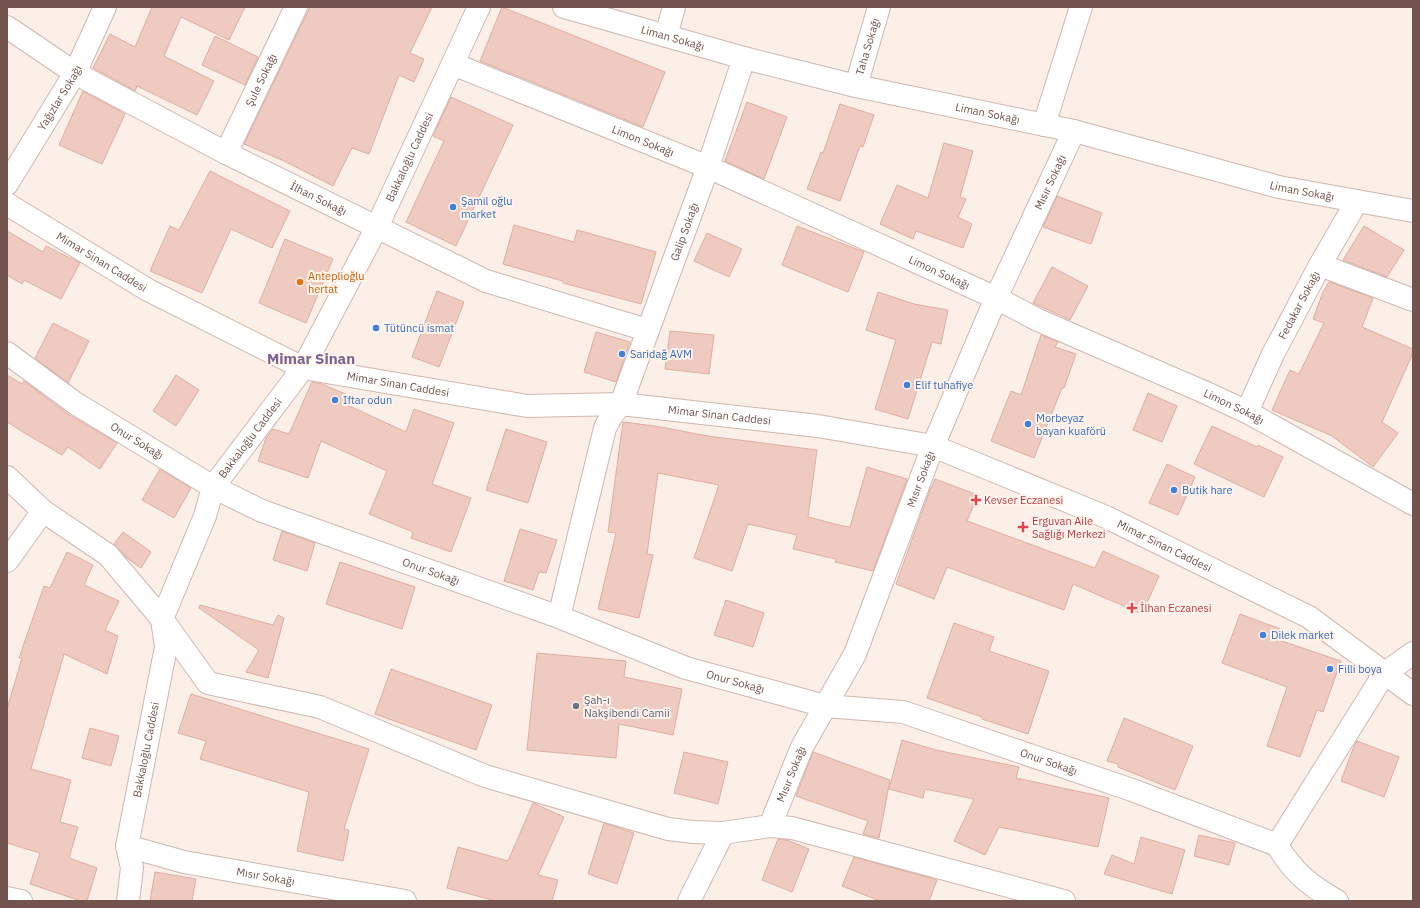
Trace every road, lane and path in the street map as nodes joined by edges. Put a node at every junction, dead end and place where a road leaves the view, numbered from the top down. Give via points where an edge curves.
1 (105, 7) edge
2 (296, 7) edge
3 (479, 7) edge
4 (564, 7) edge
5 (674, 7) edge
6 (879, 7) edge
7 (1080, 7) edge
8 (7, 27) edge
9 (666, 36) junction
10 (744, 58) junction
11 (453, 64) junction
12 (76, 73) junction
13 (856, 86) junction
14 (1044, 125) junction
15 (1074, 131) junction
16 (226, 153) junction
17 (708, 167) junction
18 (7, 184) edge
19 (1357, 201) junction
20 (7, 204) edge
21 (1413, 211) edge
22 (377, 228) junction
23 (1320, 265) junction
24 (996, 298) junction
25 (1413, 300) edge
26 (647, 330) junction
27 (7, 353) edge
28 (302, 368) junction
29 (621, 404) junction
30 (1247, 412) junction
31 (933, 446) junction
32 (7, 477) edge
33 (213, 487) junction
34 (1413, 504) edge
35 (43, 511) junction
36 (7, 561) edge
37 (559, 617) junction
38 (162, 619) junction
39 (1413, 653) edge
40 (1384, 674) junction
41 (1413, 694) edge
42 (826, 706) junction
43 (770, 826) junction
44 (723, 833) junction
45 (1277, 844) junction
46 (127, 846) junction
47 (7, 898) edge
48 (21, 901) edge
49 (128, 901) edge
50 (405, 901) edge
51 (689, 901) edge
52 (1064, 901) edge
53 (1337, 901) edge

1 - 12 street, Yağızlar Sokağı
2 - 16 street, Şule Sokağı
3 - 11 street, Bakkaloğlu Caddesi
4 - 9 street, Liman Sokağı
5 - 9 street
6 - 13 street, Taha Sokağı
7 - 14 street
8 - 12 street, İlhan Sokağı
9 - 10 street, Liman Sokağı
10 - 13 street, Liman Sokağı
10 - 17 street, Galip Sokağı
11 - 17 street, Limon Sokağı
11 - 22 street, Bakkaloğlu Caddesi
12 - 16 street, İlhan Sokağı
12 - 18 street, Yağızlar Sokağı
13 - 14 street, Liman Sokağı
14 - 15 street, Liman Sokağı
15 - 19 street, Liman Sokağı via 1279,187
15 - 24 street, Mısır Sokağı
16 - 22 street, İlhan Sokağı
17 - 24 street, Limon Sokağı
17 - 26 street, Galip Sokağı
19 - 21 street, Liman Sokağı
19 - 23 street, Fedakar Sokağı
20 - 28 street, Mimar Sinan Caddesi via 148,290
22 - 26 street, İlhan Sokağı via 486,281
22 - 28 street, Bakkaloğlu Caddesi
23 - 25 street
23 - 30 street, Fedakar Sokağı via 1273,354
24 - 30 street, Limon Sokağı via 1038,320
24 - 31 street, Mısır Sokağı
26 - 29 street, Galip Sokağı
27 - 33 street, Onur Sokağı via 75,403
28 - 29 street, Mimar Sinan Caddesi via 527,406
28 - 33 street, Bakkaloğlu Caddesi
29 - 31 street, Mimar Sinan Caddesi via 818,426
29 - 37 street, Galip Sokağı via 605,428
30 - 34 street, Limon Sokağı
31 - 40 street, Mimar Sinan Caddesi via 1106,517 1309,617
31 - 42 street, Mısır Sokağı via 855,654
32 - 35 street
33 - 37 street, Onur Sokağı via 262,511
33 - 38 street, Bakkaloğlu Caddesi via 205,516
35 - 36 street
35 - 38 street via 108,555
37 - 42 street, Onur Sokağı via 686,668
38 - 44 street via 208,683 320,707 485,776 668,829
38 - 46 street, Bakkaloğlu Caddesi via 166,648
39 - 40 street
40 - 41 street, Mimar Sinan Caddesi
40 - 45 street
42 - 43 street, Mısır Sokağı via 802,747
42 - 45 street, Onur Sokağı via 903,712 1132,790
43 - 44 street
43 - 52 street via 792,828
44 - 51 street
45 - 53 street via 1303,880
46 - 49 street, Bakkaloğlu Caddesi via 132,868
46 - 50 street, Mısır Sokağı via 184,862
47 - 48 street

